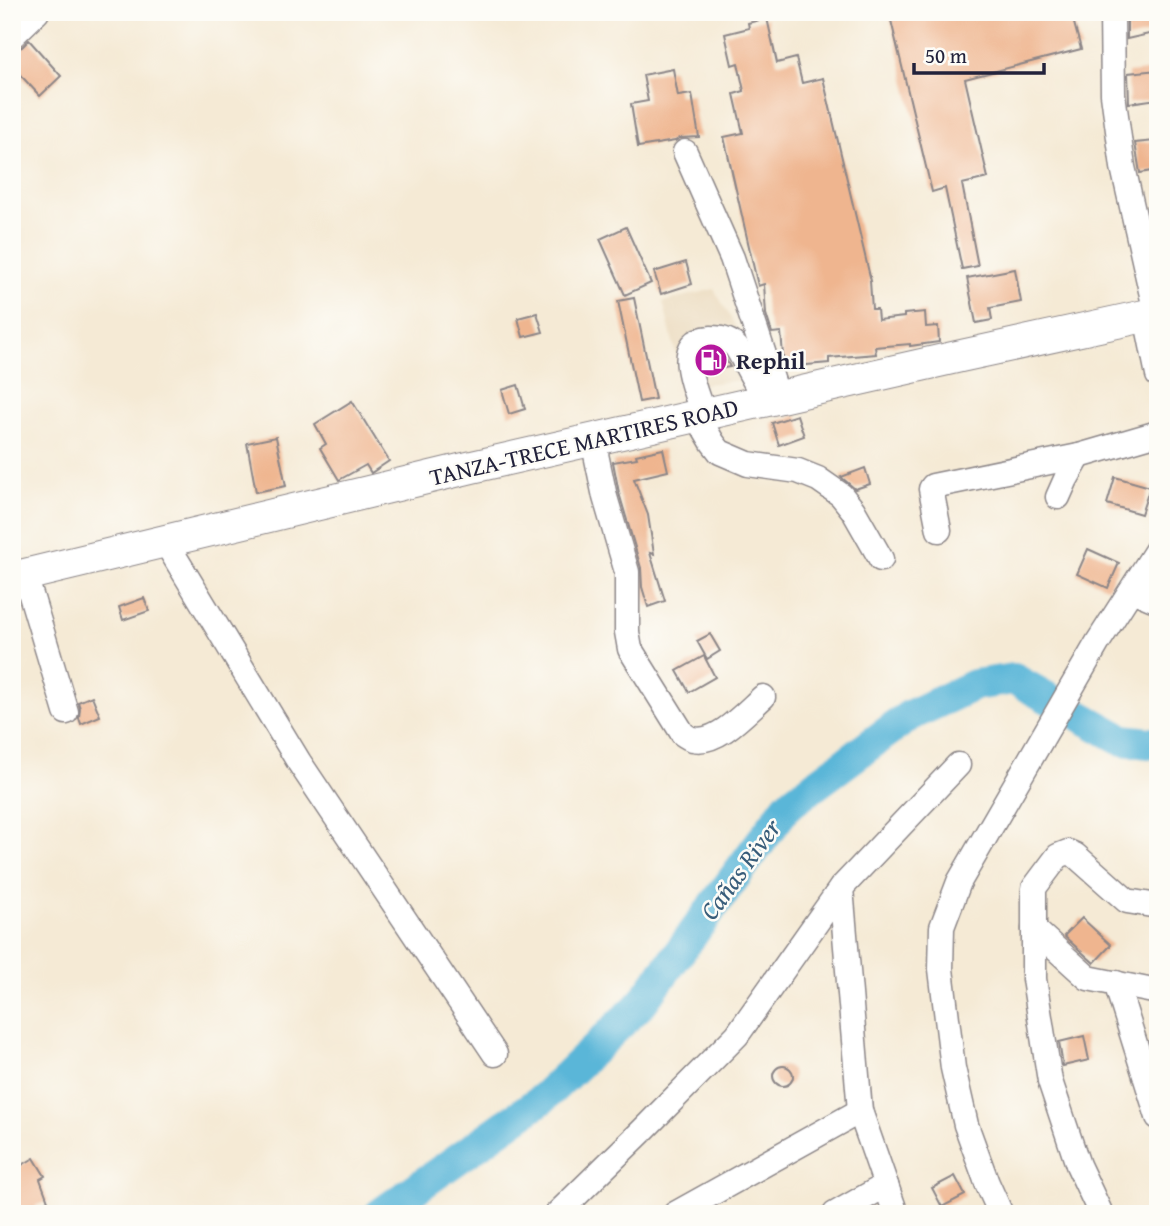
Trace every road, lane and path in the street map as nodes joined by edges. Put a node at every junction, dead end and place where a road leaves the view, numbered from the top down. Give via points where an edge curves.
1 (37, 12) edge
2 (1112, 12) edge
3 (12, 36) edge
4 (685, 152) dead end
5 (1153, 314) edge
6 (1156, 360) edge
7 (771, 399) junction
8 (700, 415) junction
9 (1158, 433) edge
10 (593, 440) junction
11 (1079, 456) junction
12 (1058, 497) dead end
13 (939, 530) dead end
14 (165, 541) junction
15 (1158, 548) edge
16 (881, 559) dead end
17 (18, 576) edge
18 (1132, 590) junction
19 (1158, 601) edge
20 (763, 697) dead end
21 (66, 712) dead end
22 (958, 765) dead end
23 (841, 888) junction
24 (1158, 906) edge
25 (1034, 929) junction
26 (1116, 983) junction
27 (1158, 992) edge
28 (495, 1054) dead end
29 (860, 1111) junction
30 (1158, 1116) edge
31 (886, 1185) junction
32 (558, 1214) edge
33 (675, 1214) edge
34 (835, 1214) edge
35 (895, 1214) edge
36 (1001, 1214) edge
37 (1101, 1214) edge

1 - 3 street
2 - 5 street via 1114,94
4 - 7 street via 732,258
5 - 6 street
5 - 7 main road, TANZA-TRECE MARTIRES ROAD
7 - 8 main road, TANZA-TRECE MARTIRES ROAD
7 - 8 street via 736,346 726,339 698,340 688,355
8 - 10 main road, TANZA-TRECE MARTIRES ROAD
8 - 16 street via 720,452 748,464 798,471 841,495
9 - 11 street
10 - 14 main road, TANZA-TRECE MARTIRES ROAD
10 - 20 street via 627,572 630,649 683,734 703,739 720,733
11 - 12 street
11 - 13 street via 933,486
14 - 17 main road, TANZA-TRECE MARTIRES ROAD
14 - 28 street via 299,762
15 - 18 street
17 - 21 street
18 - 19 street
18 - 36 street via 959,882 942,927 941,969 953,1068 967,1125
22 - 23 street
23 - 29 street
23 - 32 street via 737,1035
24 - 25 street via 1127,901 1068,852 1058,856 1034,888
25 - 26 street via 1088,978
25 - 37 street via 1034,979 1050,1081 1078,1165
26 - 27 street
26 - 30 street
29 - 31 street
29 - 33 street
31 - 34 street
31 - 35 street

